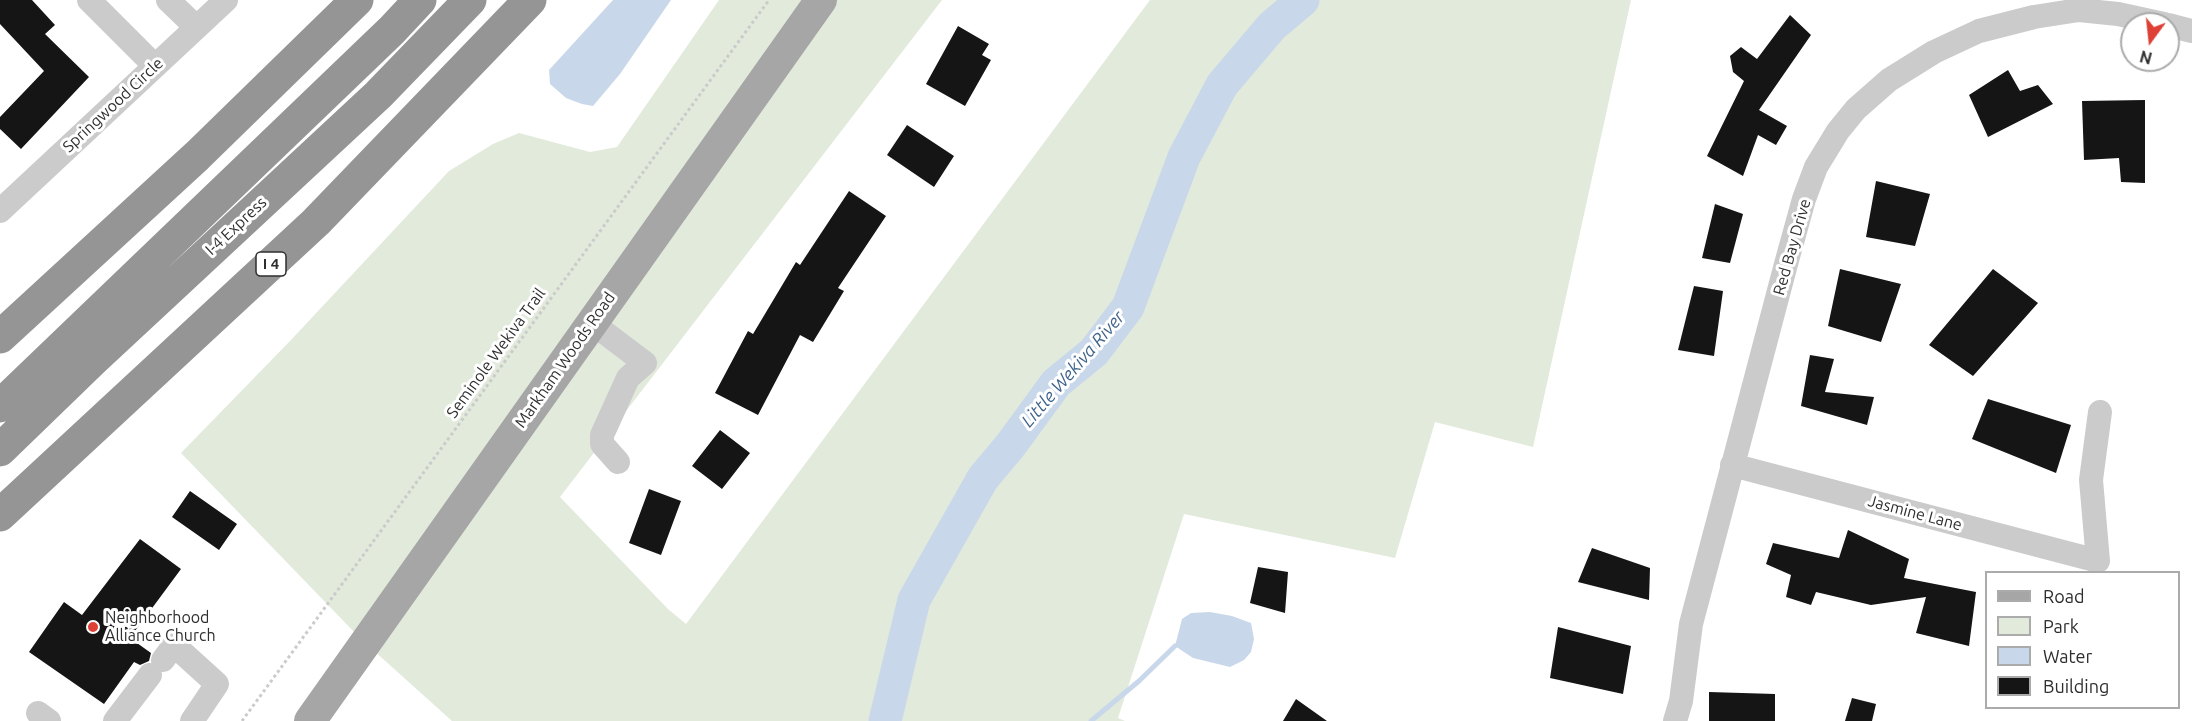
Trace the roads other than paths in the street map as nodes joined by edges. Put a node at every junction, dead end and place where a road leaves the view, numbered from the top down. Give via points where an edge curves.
1 (89, 0) edge
2 (168, 0) edge
3 (226, 0) edge
4 (420, 0) edge
5 (470, 0) edge
6 (530, 0) edge
7 (821, 0) edge
8 (347, 7) edge
9 (2120, 14) edge
10 (196, 27) junction
11 (155, 66) junction
12 (5, 197) edge
13 (592, 323) junction
14 (0, 337) edge
15 (0, 406) edge
16 (2100, 412) dead end
17 (0, 450) edge
18 (618, 462) dead end
19 (1732, 465) junction
20 (0, 515) edge
21 (115, 721) edge
22 (192, 721) edge
23 (310, 721) edge
24 (1675, 721) edge

1 - 11 street
2 - 10 street
3 - 10 street, Springwood Circle
4 - 15 highway, I-4 Express
5 - 17 highway, I-4 Express via 378,95
6 - 20 highway, I 4 via 316,222
7 - 13 main road, Markham Woods Road
8 - 14 highway via 197,156
9 - 19 street, Red Bay Drive via 2079,10 1979,31 1934,52 1889,80 1856,108 1816,167 1804,199
10 - 11 street, Springwood Circle
11 - 12 street, Springwood Circle
13 - 18 street via 645,363 627,378 602,435 602,444
13 - 23 main road, Markham Woods Road
16 - 19 street, Jasmine Lane via 2091,480 2098,561
19 - 24 street, Red Bay Drive via 1691,624
21 - 22 street via 174,645 217,684

